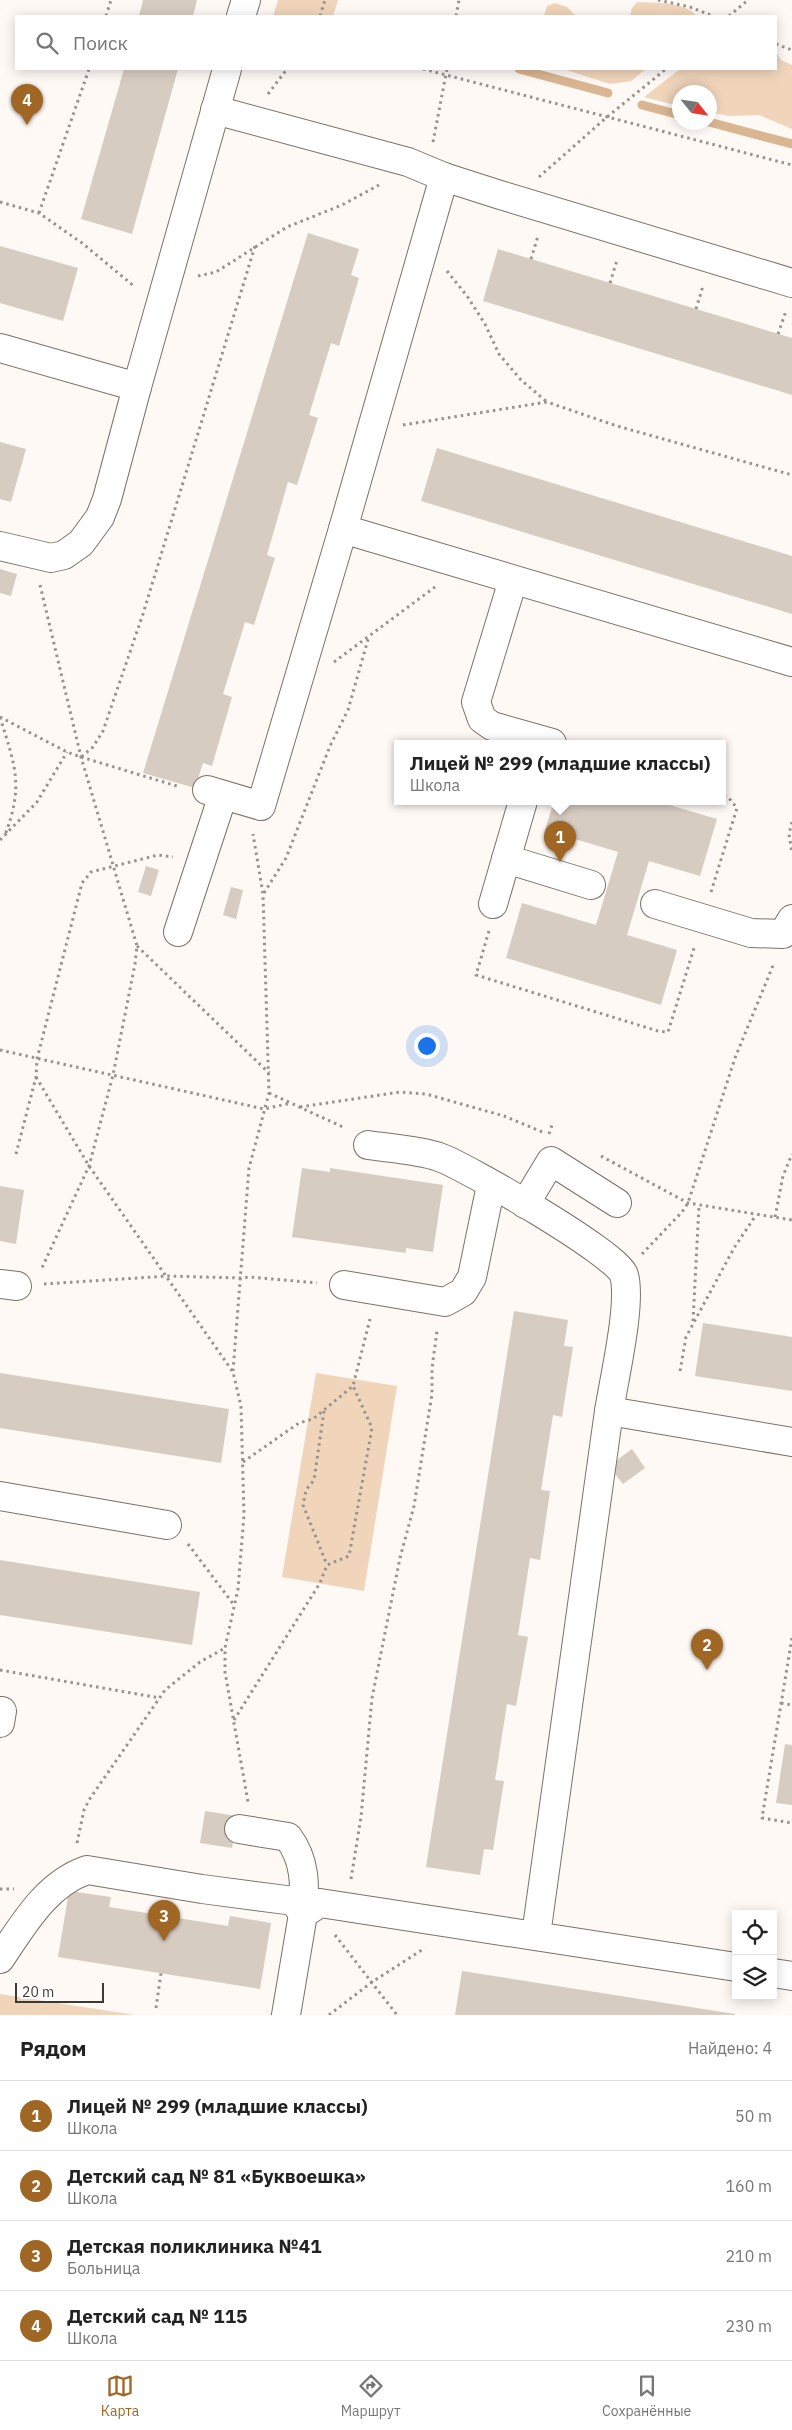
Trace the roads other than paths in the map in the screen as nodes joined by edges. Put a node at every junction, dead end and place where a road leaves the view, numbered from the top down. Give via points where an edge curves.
1 (246, 0) edge
2 (241, 15) edge
3 (226, 70) edge
4 (215, 110) junction
5 (425, 168) junction
6 (792, 283) edge
7 (0, 348) edge
8 (136, 387) junction
9 (344, 530) junction
10 (0, 546) edge
11 (513, 580) junction
12 (792, 662) edge
13 (538, 740) edge
14 (522, 805) edge
15 (506, 859) junction
16 (591, 885) dead end
17 (493, 904) road end
18 (655, 904) dead end
19 (788, 926) edge
20 (178, 932) dead end
21 (368, 1145) road end
22 (491, 1185) junction
23 (617, 1203) dead end
24 (525, 1204) junction
25 (344, 1285) road end
26 (609, 1411) junction
27 (792, 1442) edge
28 (0, 1496) edge
29 (167, 1525) road end
30 (239, 1829) dead end
31 (303, 1914) junction
32 (536, 1935) junction
33 (0, 1959) edge
34 (732, 1966) edge
35 (777, 1974) edge
36 (792, 1976) edge
37 (286, 2015) edge

1 - 2 lane
3 - 4 lane
4 - 5 lane
4 - 8 lane
5 - 6 lane via 515,199
5 - 9 lane via 425,244
7 - 8 lane
8 - 10 lane via 107,499 100,517 81,543 50,558
9 - 11 lane
9 - 20 lane via 261,806 215,792 201,861
11 - 12 lane
11 - 13 lane via 476,702 482,719 492,726
14 - 15 lane
15 - 16 lane
15 - 17 lane
18 - 19 lane via 751,933
21 - 22 lane via 439,1157
22 - 24 lane
22 - 25 lane via 472,1277 463,1292 446,1302
23 - 24 lane via 551,1161
24 - 26 lane via 587,1241 624,1273 626,1298
26 - 27 lane
26 - 32 lane
28 - 29 lane
30 - 31 lane via 288,1837 298,1850 305,1890
31 - 32 lane via 320,1903
31 - 33 lane via 294,1901 87,1870 74,1874 48,1894
31 - 37 lane
32 - 34 lane
35 - 36 lane

